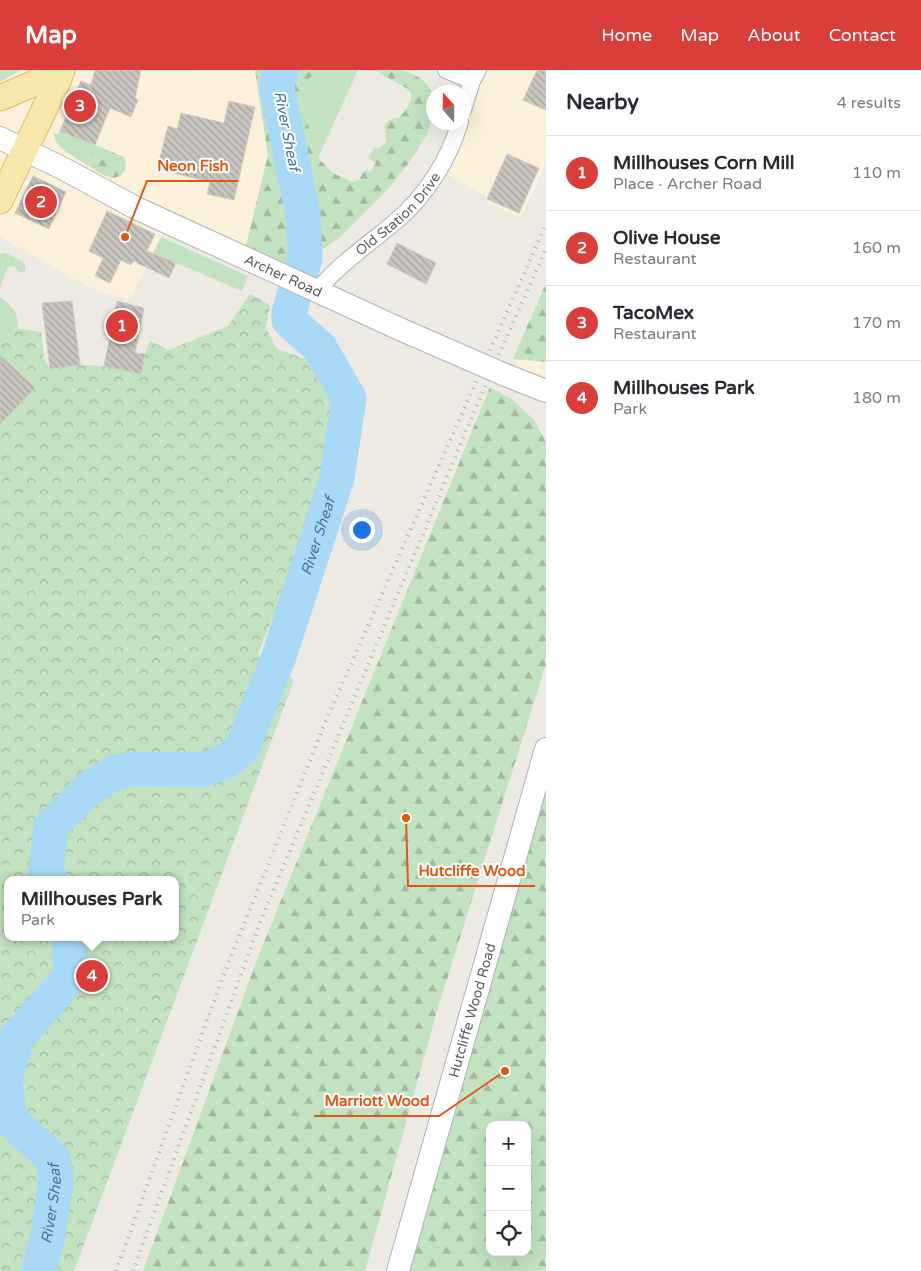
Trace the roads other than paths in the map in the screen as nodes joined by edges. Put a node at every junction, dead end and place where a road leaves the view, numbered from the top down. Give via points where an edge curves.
1 (60, 70) edge
2 (446, 70) edge
3 (475, 76) edge
4 (471, 88) edge
5 (0, 98) edge
6 (457, 130) edge
7 (0, 138) edge
8 (25, 149) junction
9 (0, 201) edge
10 (311, 288) junction
11 (512, 378) junction
12 (546, 391) edge
13 (546, 408) edge
14 (546, 749) edge
15 (398, 1271) edge

1 - 5 main road
1 - 8 main road
2 - 3 street
3 - 4 street
6 - 10 street, Old Station Drive via 439,170 425,190 396,221 327,279
7 - 8 street, Archer Road
8 - 9 main road
8 - 10 street, Archer Road via 136,208
10 - 11 street, Archer Road, bridge
11 - 12 street, Archer Road
11 - 13 street via 530,389
14 - 15 street, Hutcliffe Wood Road

